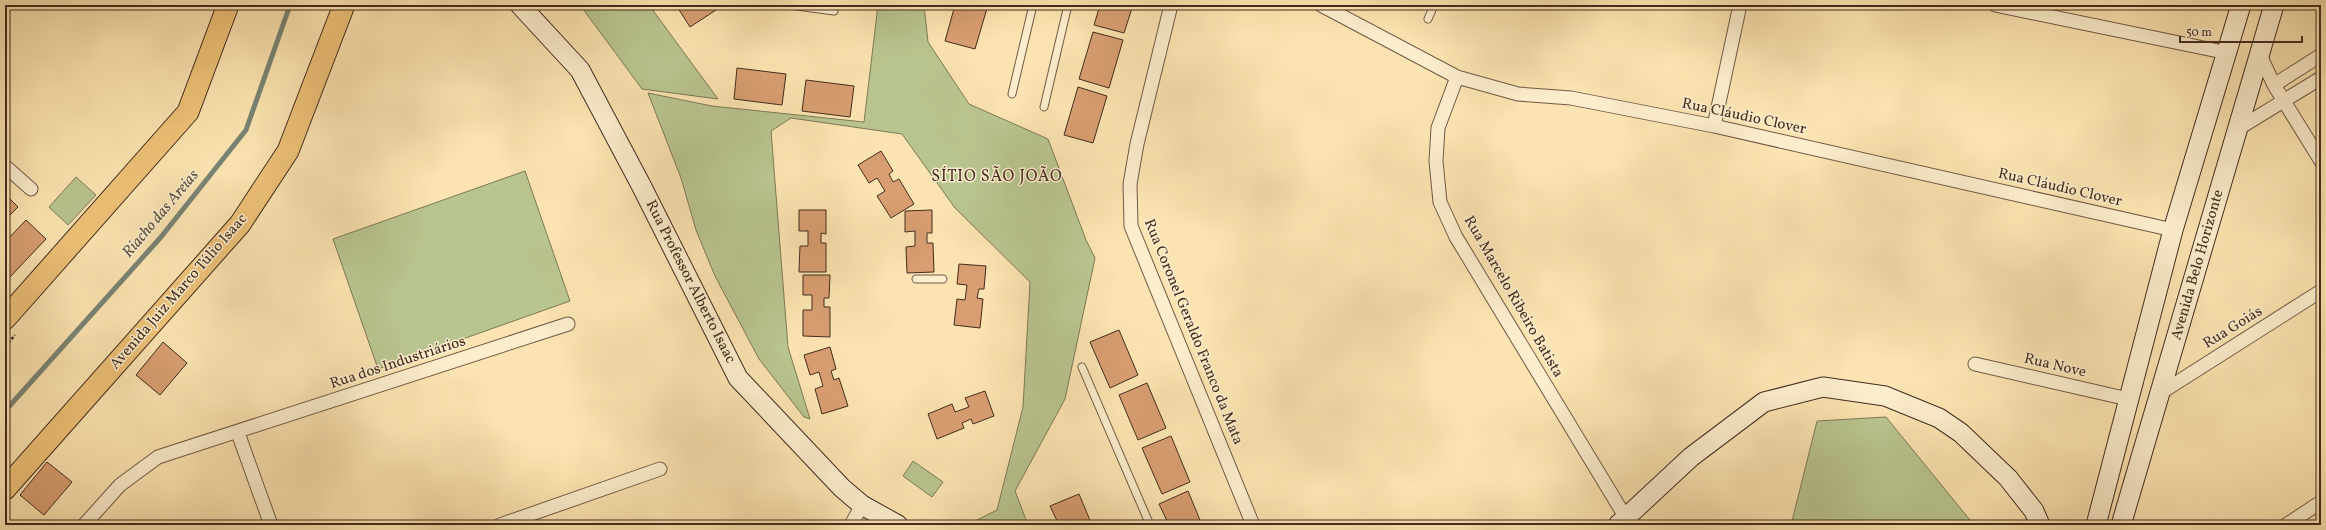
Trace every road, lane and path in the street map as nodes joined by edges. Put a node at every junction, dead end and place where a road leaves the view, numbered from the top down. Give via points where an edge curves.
1 (344, 5) edge
2 (520, 5) edge
3 (789, 5) edge
4 (834, 5) edge
5 (1033, 5) edge
6 (1068, 5) edge
7 (1171, 5) edge
8 (1321, 5) edge
9 (1434, 5) edge
10 (1740, 5) edge
11 (1995, 5) edge
12 (2241, 5) edge
13 (2274, 5) edge
14 (226, 7) edge
15 (1428, 19) dead end
16 (2228, 53) junction
17 (2321, 54) edge
18 (2260, 55) junction
19 (1457, 77) junction
20 (2321, 78) edge
21 (2274, 85) junction
22 (1012, 94) dead end
23 (2284, 102) junction
24 (1044, 107) dead end
25 (1714, 126) junction
26 (2236, 130) junction
27 (2321, 161) edge
28 (5, 166) edge
29 (32, 189) dead end
30 (2173, 230) junction
31 (916, 279) dead end
32 (943, 279) dead end
33 (2321, 291) edge
34 (5, 319) edge
35 (568, 324) dead end
36 (1975, 364) dead end
37 (1082, 367) dead end
38 (2162, 392) junction
39 (2128, 399) junction
40 (238, 433) junction
41 (660, 469) dead end
42 (5, 490) edge
43 (2321, 502) edge
44 (862, 505) junction
45 (1622, 521) edge
46 (84, 525) edge
47 (271, 525) edge
48 (500, 525) edge
49 (851, 525) edge
50 (898, 525) edge
51 (1150, 525) edge
52 (1253, 525) edge
53 (2040, 525) edge
54 (2096, 525) edge
55 (2121, 525) edge
56 (2286, 525) edge

1 - 42 main road, Avenida Juiz Marco Túlio Isaac via 288,151 240,224
2 - 44 main road, Rua Professor Alberto Isaac via 580,70 642,186 738,378 842,488
3 - 4 lane via 834,11
5 - 22 lane
6 - 24 lane
7 - 52 street, Rua Coronel Geraldo Franco da Mata via 1137,144 1130,184 1132,226
8 - 19 street, Rua Cláudio Clover
9 - 15 lane
10 - 25 street
11 - 16 street
12 - 16 main road, Avenida Belo Horizonte
13 - 18 main road, Avenida Belo Horizonte
14 - 34 main road via 188,112
16 - 30 main road, Avenida Belo Horizonte
17 - 21 street
18 - 21 street
18 - 26 main road, Avenida Belo Horizonte
19 - 25 street, Rua Cláudio Clover via 1518,94 1571,98
19 - 45 street, Rua Marcelo Ribeiro Batista via 1438,128 1436,161 1440,202 1456,237
20 - 23 street
21 - 23 street
23 - 26 street
23 - 27 street
25 - 30 street, Rua Cláudio Clover
26 - 38 main road, Avenida Belo Horizonte
28 - 29 street
30 - 39 main road, Avenida Belo Horizonte
31 - 32 lane
33 - 38 street, Rua Goiás
35 - 40 street, Rua dos Industriários
36 - 39 street, Rua Nove
37 - 51 lane
38 - 55 main road, Avenida Belo Horizonte
39 - 54 main road, Avenida Belo Horizonte
40 - 46 street, Rua dos Industriários via 158,457 120,485
40 - 47 street
41 - 48 street
43 - 56 street
44 - 49 street
44 - 50 main road, Rua Professor Alberto Isaac
45 - 53 main road via 1691,457 1764,402 1823,387 1885,396 1939,418 1961,433 2008,478 2034,511

